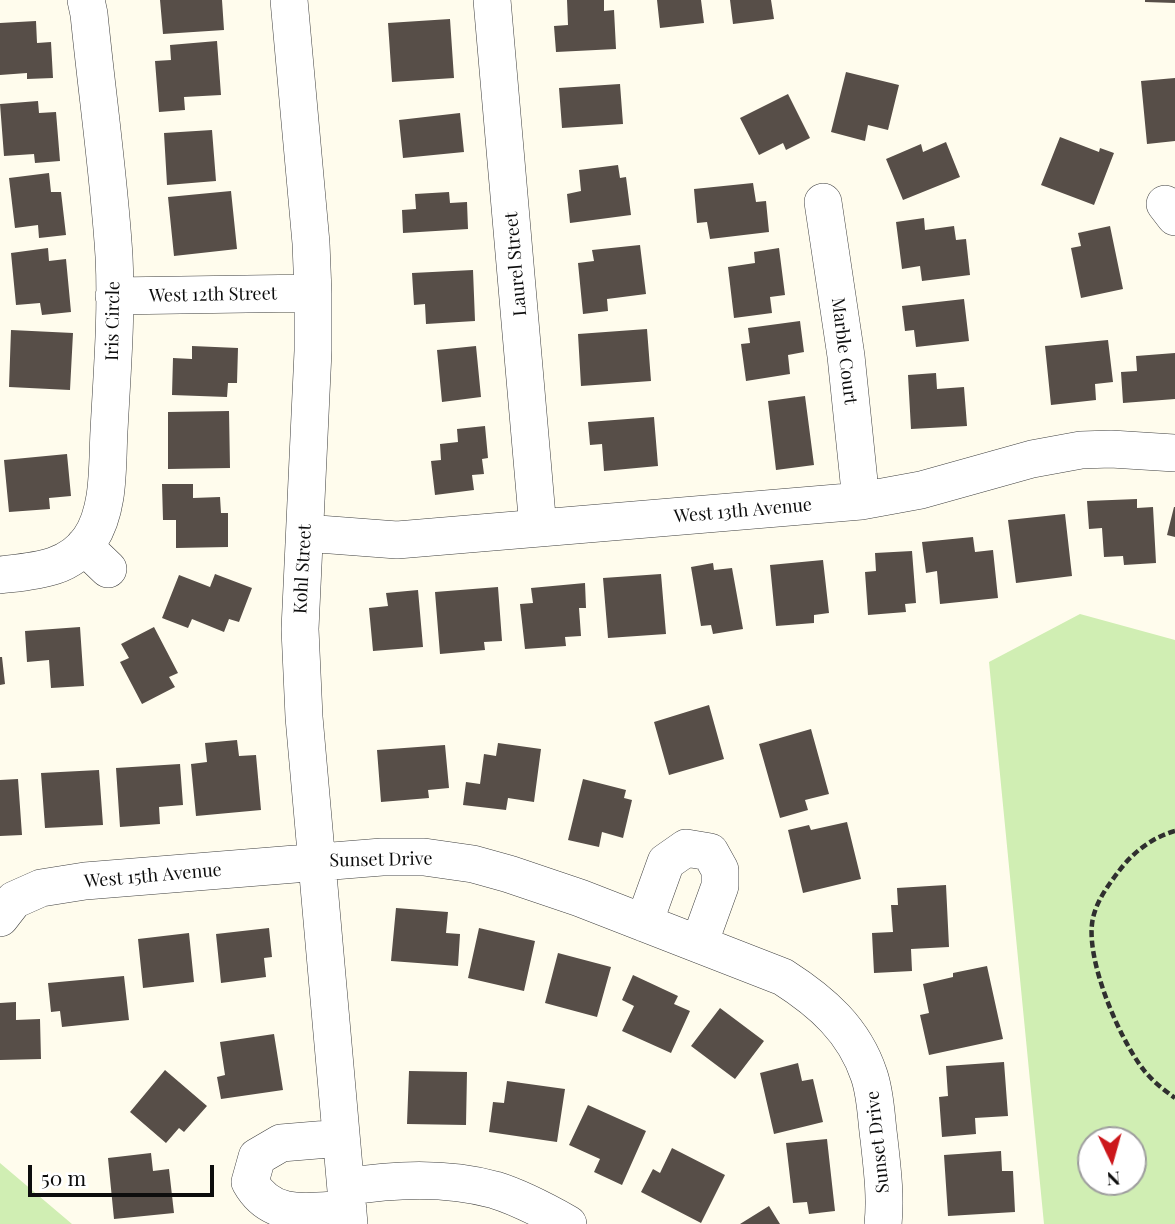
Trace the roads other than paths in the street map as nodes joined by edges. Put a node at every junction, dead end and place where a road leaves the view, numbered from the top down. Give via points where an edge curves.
1 (86, 0) edge
2 (289, 0) edge
3 (492, 0) edge
4 (823, 202) dead end
5 (313, 293) junction
6 (114, 296) junction
7 (1175, 453) edge
8 (861, 501) junction
9 (538, 528) junction
10 (305, 533) junction
11 (0, 575) edge
12 (317, 862) junction
13 (0, 918) edge
14 (644, 923) junction
15 (699, 944) junction
16 (341, 1138) junction
17 (347, 1207) edge
18 (568, 1224) edge
19 (883, 1224) edge

1 - 6 street, Iris Circle via 114,257
2 - 5 street, Kohl Street
3 - 9 street, Laurel Street
4 - 8 street, Marble Court
5 - 6 street, West 12th Street
5 - 10 street, Kohl Street
6 - 11 street, Iris Circle via 105,486 96,558
7 - 8 street, West 13th Avenue via 1081,450
8 - 9 street, West 13th Avenue
9 - 10 street, West 13th Avenue via 397,540
10 - 12 street, Kohl Street via 300,629
12 - 13 street, West 15th Avenue via 64,883 14,900
12 - 14 street, Sunset Drive via 424,857 473,864
12 - 16 street, Kohl Street
14 - 15 street, Sunset Drive
14 - 15 street via 666,862 686,848 710,852 720,870 720,886
15 - 19 street, Sunset Drive via 783,977 814,996 843,1027 859,1053 873,1092
16 - 17 street, Kohl Street
16 - 17 street via 281,1143 257,1157 250,1182 258,1196 275,1208 294,1212
17 - 18 street via 422,1181 453,1183 495,1190

